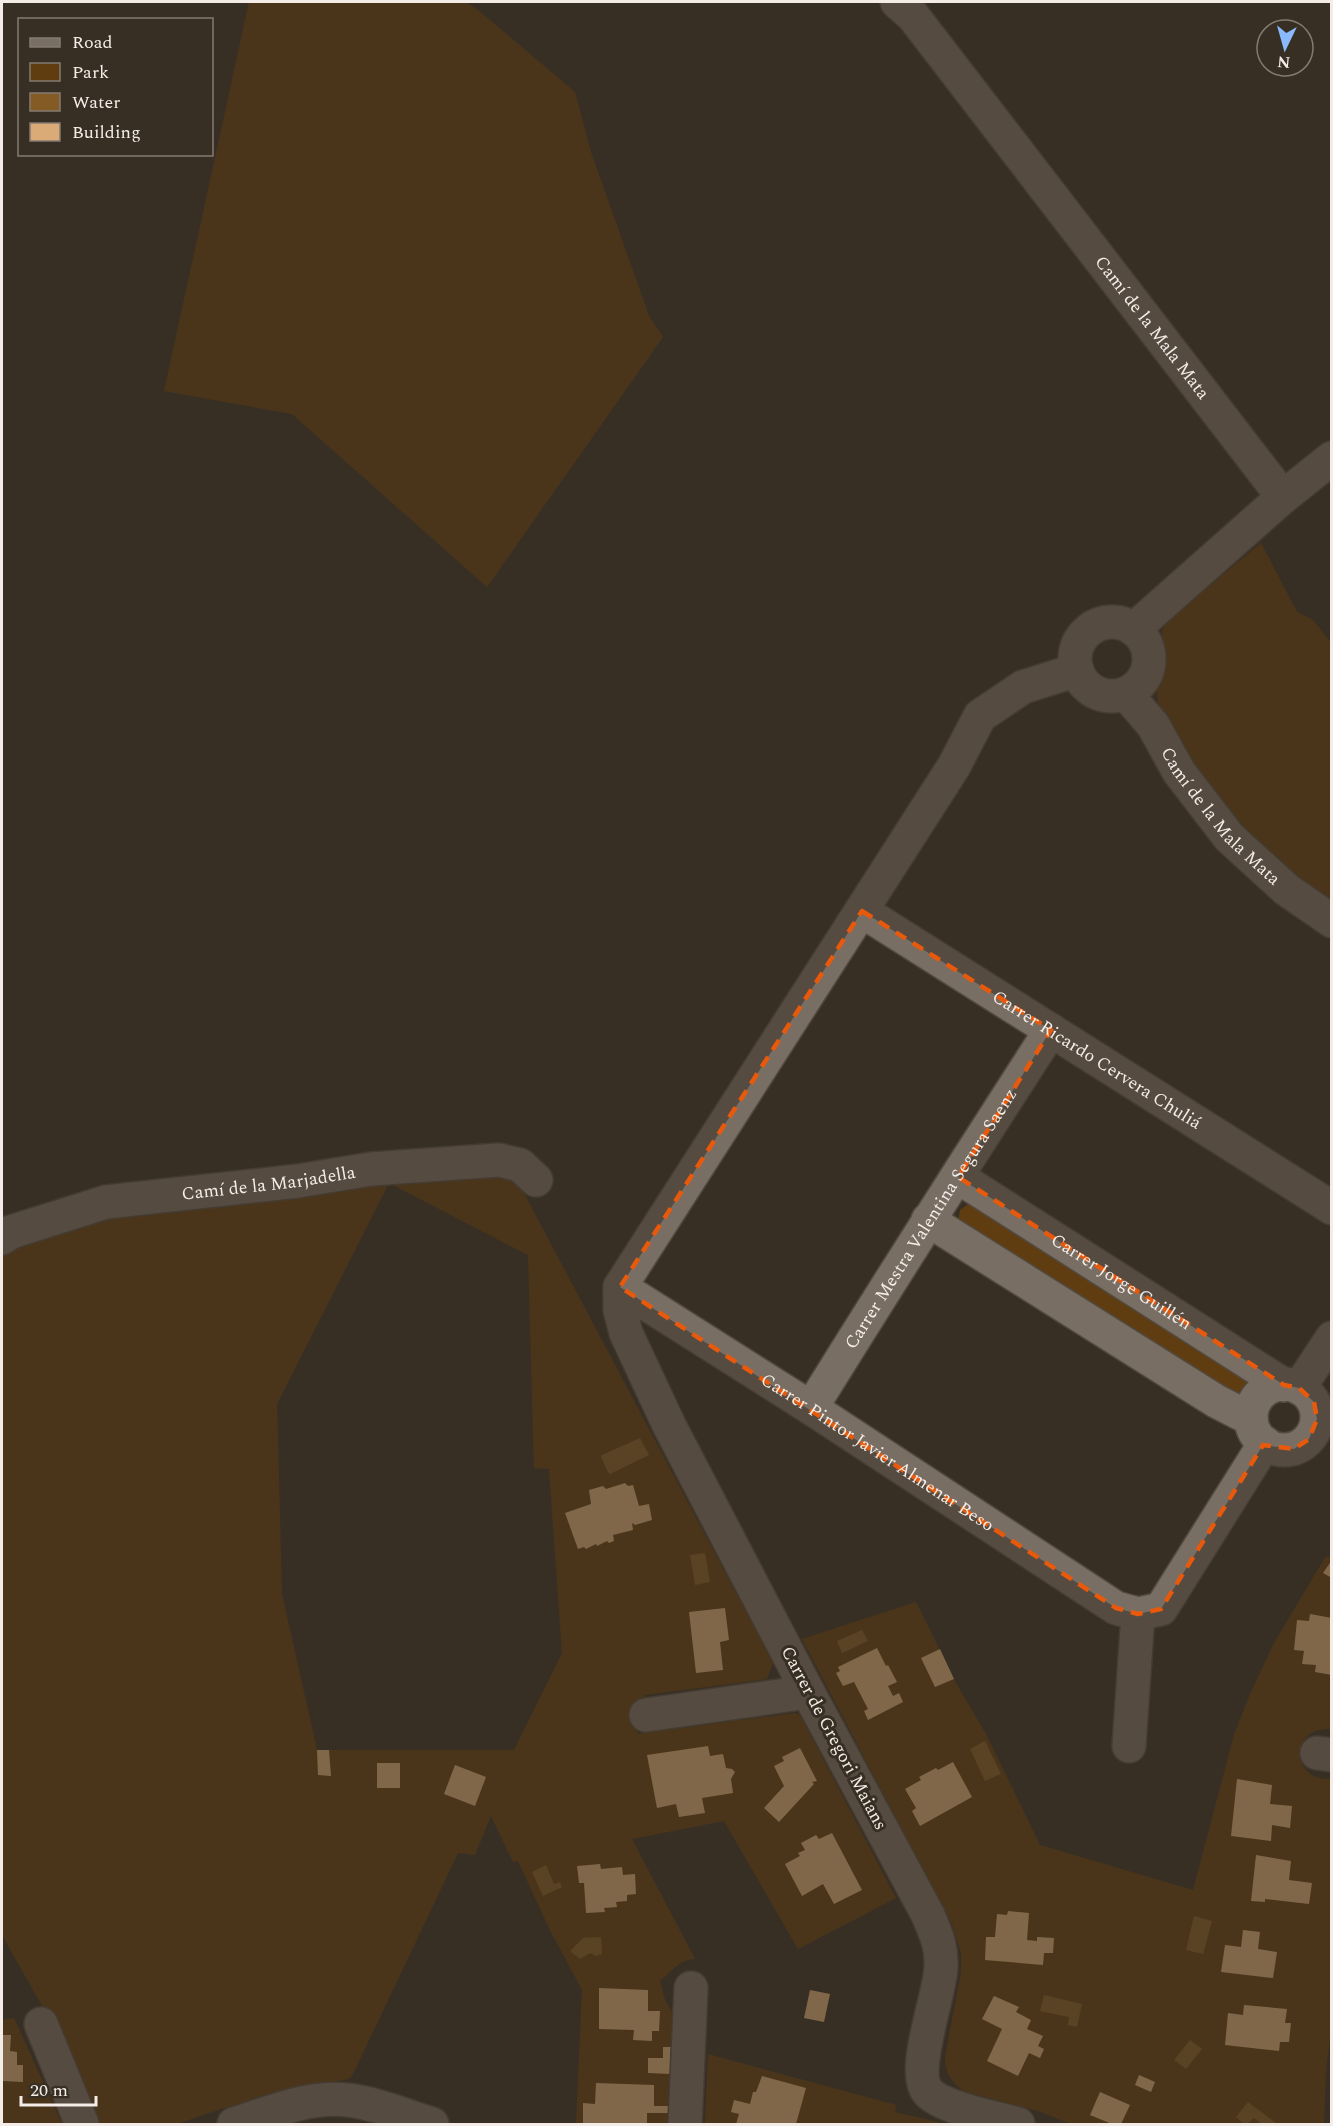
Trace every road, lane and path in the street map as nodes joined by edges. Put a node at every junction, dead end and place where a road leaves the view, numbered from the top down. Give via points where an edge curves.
1 (897, 2) edge
2 (1332, 458) edge
3 (1283, 497) junction
4 (1134, 629) junction
5 (1077, 670) junction
6 (1127, 694) junction
7 (862, 911) junction
8 (1332, 921) edge
9 (1051, 1030) junction
10 (958, 1177) junction
11 (536, 1180) dead end
12 (1332, 1208) edge
13 (928, 1220) junction
14 (2, 1238) edge
15 (620, 1298) junction
16 (1332, 1338) edge
17 (1292, 1386) junction
18 (811, 1408) junction
19 (1258, 1431) junction
20 (1323, 1434) edge
21 (1138, 1614) junction
22 (808, 1692) junction
23 (646, 1715) dead end
24 (1129, 1746) dead end
25 (691, 1988) dead end
26 (41, 2024) dead end
27 (82, 2124) edge
28 (234, 2124) edge
29 (432, 2124) edge
30 (685, 2124) edge
31 (1018, 2124) edge

1 - 3 street, Camí de la Mala Mata via 913,16
2 - 3 street
3 - 4 street
4 - 5 street via 1112,622 1090,629 1077,648
4 - 6 street via 1148,647 1148,670 1143,681
5 - 6 street via 1090,689 1113,696
5 - 7 street via 1023,687 980,716 954,766
6 - 8 street, Camí de la Mala Mata via 1154,725 1179,772 1229,837 1287,890
7 - 9 street, Carrer Ricardo Cervera Chuliá
7 - 15 street
9 - 10 street, Carrer Mestra Valentina Segura Saenz
9 - 12 street, Carrer Ricardo Cervera Chuliá
10 - 13 street, Carrer Mestra Valentina Segura Saenz
10 - 17 street, Carrer Jorge Guillén
11 - 14 street, Camí de la Marjadella via 520,1165 499,1160 371,1169 106,1202
13 - 18 street, Carrer Mestra Valentina Segura Saenz
13 - 19 street via 1206,1394
15 - 18 street, Carrer Pintor Javier Almenar Beso
15 - 22 street, Carrer de Gregori Maians via 626,1333 669,1425
16 - 17 street
17 - 19 street via 1268,1389 1260,1395 1255,1402
17 - 20 street via 1306,1393 1316,1408
18 - 21 street, Carrer Pintor Javier Almenar Beso via 1116,1608
19 - 20 street via 1269,1447 1280,1450 1294,1449
19 - 21 street via 1161,1609
21 - 24 street
22 - 23 street
22 - 31 street, Carrer de Gregori Maians via 928,1915 940,1945 941,1970 921,2073 927,2092 944,2103
25 - 30 street
26 - 27 street
28 - 29 street via 288,2107 334,2100 362,2103

